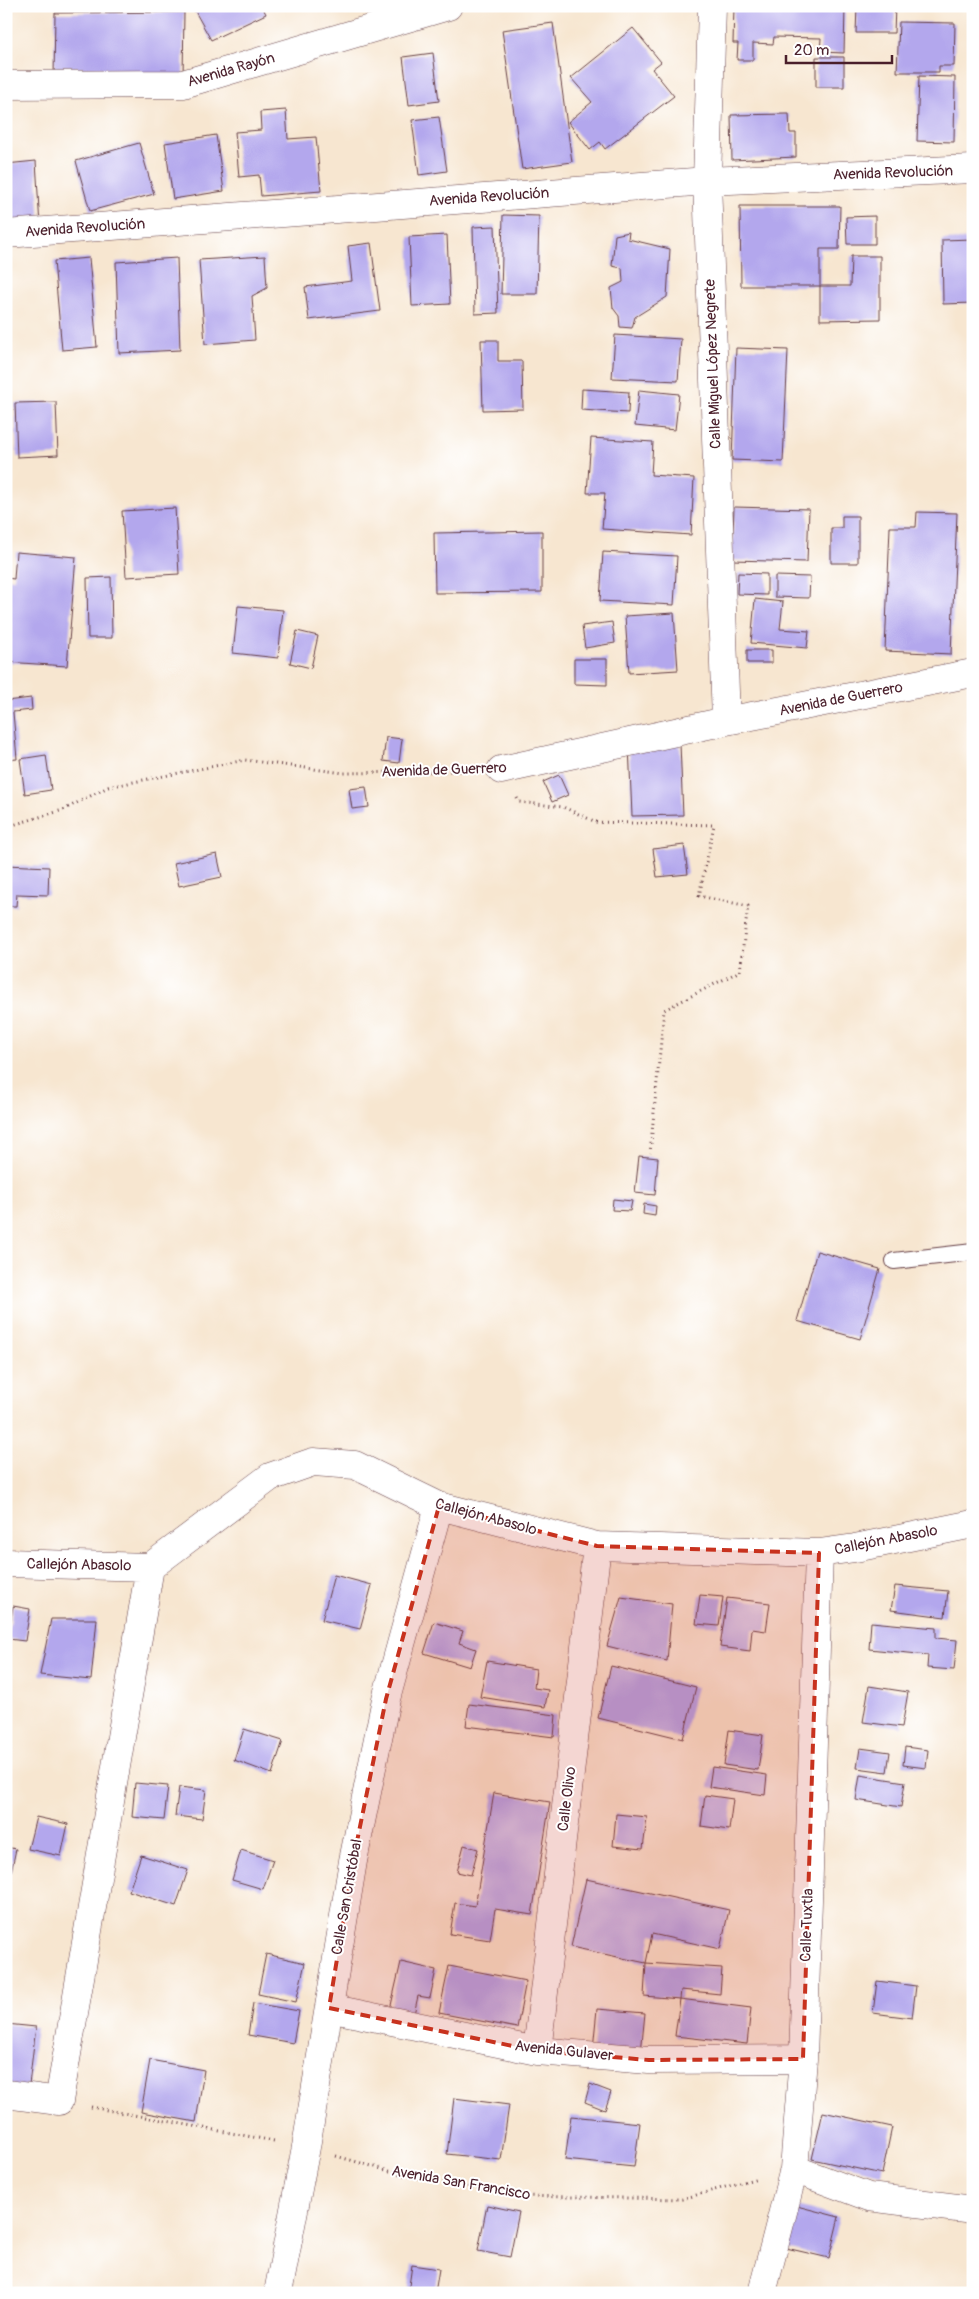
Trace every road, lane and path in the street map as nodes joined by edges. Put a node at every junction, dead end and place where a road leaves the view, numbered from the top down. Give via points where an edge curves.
1 (448, 6) edge
2 (712, 6) edge
3 (6, 85) edge
4 (973, 169) edge
5 (707, 181) junction
6 (6, 234) edge
7 (973, 673) edge
8 (726, 721) junction
9 (501, 770) junction
10 (6, 827) edge
11 (650, 1153) dead end
12 (973, 1252) edge
13 (894, 1261) dead end
14 (439, 1506) junction
15 (973, 1524) edge
16 (597, 1546) junction
17 (819, 1553) junction
18 (6, 1563) edge
19 (150, 1567) junction
20 (328, 2008) junction
21 (537, 2051) junction
22 (803, 2059) junction
23 (6, 2094) edge
24 (59, 2101) junction
25 (306, 2148) junction
26 (794, 2168) junction
27 (973, 2210) edge
28 (278, 2293) edge
29 (762, 2293) edge

1 - 3 street, Avenida Rayón via 183,84
2 - 5 street, Calle Miguel López Negrete
4 - 5 street, Avenida Revolución
5 - 6 street, Avenida Revolución
5 - 8 street, Calle Miguel López Negrete
7 - 8 street, Avenida de Guerrero
8 - 9 street, Avenida de Guerrero
9 - 10 path, Avenida de Guerrero via 344,773 246,760 108,787 63,810
9 - 11 path via 519,802 563,807 596,822 714,825 699,896 748,906 740,971 664,1010
12 - 13 lane
14 - 16 street, Callejón Abasolo
14 - 19 street, Callejón Abasolo via 355,1465 313,1462 270,1477
14 - 20 street, Calle San Cristóbal via 386,1699 352,1861
15 - 17 street, Callejón Abasolo
16 - 17 street, Callejón Abasolo
16 - 21 street, Calle Olivo
17 - 22 street, Calle Tuxtla
18 - 19 street, Callejón Abasolo
19 - 24 street
20 - 21 street, Avenida Gulaver
20 - 25 street, Calle San Cristóbal
21 - 22 street, Avenida Gulaver via 649,2060
22 - 26 street, Calle Tuxtla
23 - 24 street
24 - 25 path, Avenida San Francisco
25 - 26 path, Avenida San Francisco via 407,2176 518,2196 682,2199
25 - 28 street, Calle San Cristóbal
26 - 27 street via 870,2197
26 - 29 street, Calle Tuxtla

